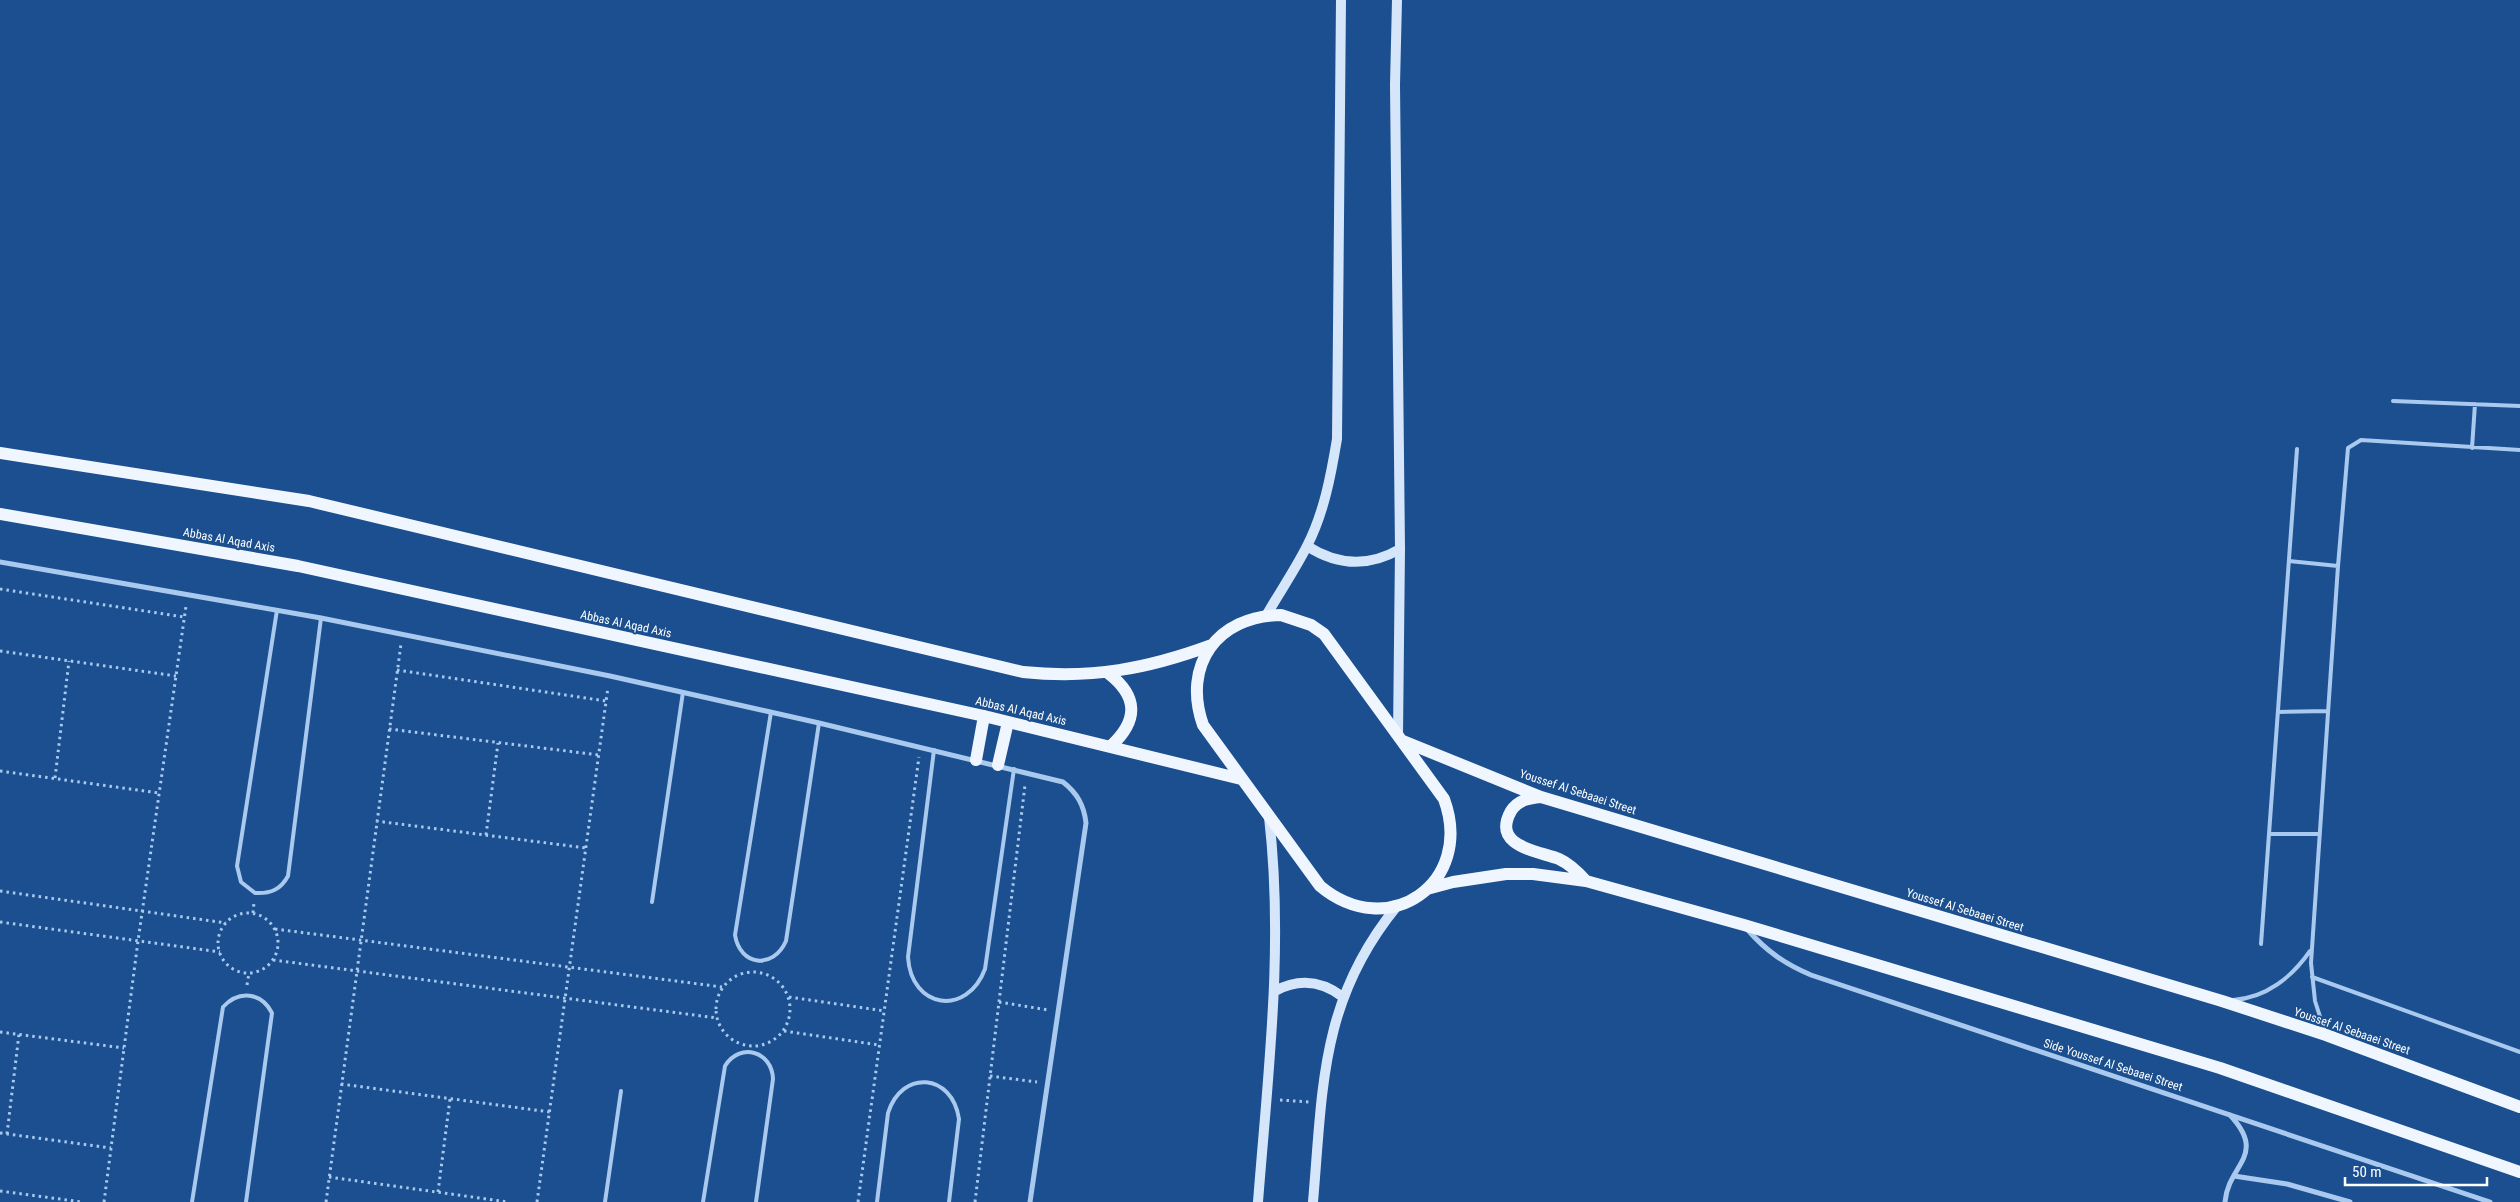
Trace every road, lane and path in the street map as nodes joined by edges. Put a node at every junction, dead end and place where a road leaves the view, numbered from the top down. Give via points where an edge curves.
1 (1341, 0) edge
2 (1397, 0) edge
3 (2393, 401) dead end
4 (2475, 404) junction
5 (2520, 406) edge
6 (2472, 448) junction
7 (2297, 449) dead end
8 (2520, 450) edge
9 (0, 453) edge
10 (0, 514) edge
11 (1307, 546) junction
12 (1400, 549) junction
13 (2289, 561) junction
14 (0, 562) edge
15 (2338, 566) junction
16 (0, 589) edge
17 (188, 593) junction
18 (277, 610) junction
19 (1266, 616) junction
20 (184, 617) junction
21 (321, 618) junction
22 (402, 634) junction
23 (1212, 645) junction
24 (0, 651) edge
25 (69, 661) junction
26 (397, 670) junction
27 (1108, 673) junction
28 (176, 676) junction
29 (610, 676) junction
30 (683, 692) junction
31 (606, 701) junction
32 (2328, 711) junction
33 (771, 712) junction
34 (2278, 712) junction
35 (984, 716) junction
36 (1008, 722) junction
37 (820, 723) junction
38 (389, 729) junction
39 (1400, 738) junction
40 (498, 743) junction
41 (1111, 746) junction
42 (921, 747) junction
43 (934, 750) junction
44 (599, 755) junction
45 (976, 760) junction
46 (998, 765) junction
47 (1014, 769) junction
48 (0, 771) edge
49 (1027, 772) junction
50 (55, 778) junction
51 (1241, 778) junction
52 (159, 793) junction
53 (1542, 797) junction
54 (1269, 817) junction
55 (376, 821) junction
56 (2269, 834) junction
57 (2320, 834) junction
58 (486, 836) junction
59 (586, 848) junction
60 (1586, 880) junction
61 (1427, 889) junction
62 (0, 891) edge
63 (652, 902) dead end
64 (1398, 906) junction
65 (142, 911) junction
66 (0, 922) edge
67 (226, 923) junction
68 (1744, 924) junction
69 (275, 929) junction
70 (360, 940) junction
71 (138, 941) junction
72 (2261, 944) dead end
73 (2312, 949) junction
74 (220, 952) junction
75 (273, 960) junction
76 (570, 967) junction
77 (356, 971) junction
78 (2312, 977) junction
79 (722, 987) junction
80 (1275, 991) junction
81 (566, 997) junction
82 (789, 997) junction
83 (1342, 997) junction
84 (2222, 1001) junction
85 (999, 1002) junction
86 (885, 1011) junction
87 (1058, 1011) junction
88 (717, 1018) junction
89 (784, 1031) junction
90 (0, 1032) edge
91 (19, 1034) junction
92 (2326, 1036) junction
93 (879, 1045) junction
94 (124, 1048) junction
95 (2520, 1052) edge
96 (990, 1076) junction
97 (341, 1084) junction
98 (1048, 1084) junction
99 (621, 1091) dead end
100 (450, 1099) junction
101 (1266, 1099) junction
102 (1322, 1103) junction
103 (2520, 1107) edge
104 (550, 1112) junction
105 (2230, 1114) junction
106 (0, 1133) edge
107 (7, 1134) junction
108 (111, 1148) junction
109 (2520, 1172) edge
110 (2234, 1176) junction
111 (329, 1178) junction
112 (0, 1191) edge
113 (438, 1192) junction
114 (1257, 1201) edge
115 (82, 1202) edge
116 (104, 1202) edge
117 (192, 1202) edge
118 (246, 1202) edge
119 (326, 1202) edge
120 (508, 1202) edge
121 (537, 1202) edge
122 (605, 1202) edge
123 (704, 1202) edge
124 (756, 1202) edge
125 (858, 1202) edge
126 (878, 1202) edge
127 (949, 1202) edge
128 (975, 1202) edge
129 (1030, 1202) edge
130 (1313, 1202) edge
131 (2225, 1202) edge
132 (2350, 1202) edge
133 (2490, 1202) edge

1 - 11 main road via 1337,439 1326,494
2 - 12 main road
3 - 4 lane
4 - 5 lane
4 - 6 lane
6 - 8 lane
6 - 15 lane via 2361,440 2351,444 2346,453
7 - 13 lane
9 - 27 main road via 309,501 996,666 1052,675
10 - 35 main road, Abbas Al Aqad Axis via 298,566
11 - 12 main road via 1329,558 1353,563 1378,560
11 - 19 main road
12 - 39 main road
13 - 15 lane
13 - 34 lane
14 - 17 street
15 - 32 lane
16 - 20 path
17 - 18 street
17 - 20 path
18 - 21 street
18 - 21 lane via 237,866 241,882 256,893 278,889 288,876
19 - 23 main road via 1236,625
19 - 39 main road via 1297,619 1324,634
20 - 28 path
21 - 22 street
22 - 26 path
22 - 29 street
23 - 27 main road via 1143,667
23 - 51 main road via 1197,676 1197,709 1203,725
24 - 25 path
25 - 28 path
25 - 50 path
26 - 31 path
26 - 38 path
27 - 41 main road via 1122,684 1131,699 1132,717 1125,734
28 - 52 path
29 - 30 street
29 - 31 path
30 - 33 street
30 - 63 lane
31 - 44 path
32 - 34 lane
32 - 57 lane
33 - 37 street
33 - 37 lane via 735,935 740,951 754,960 770,960 786,942
34 - 56 lane
35 - 36 main road, Abbas Al Aqad Axis
35 - 45 main road
36 - 41 main road, Abbas Al Aqad Axis
36 - 46 main road
37 - 42 street
38 - 40 path
38 - 55 path
39 - 53 main road, Youssef Al Sebaaei Street
39 - 61 main road via 1444,799 1450,814 1452,830 1446,864
40 - 44 path
40 - 58 path
41 - 51 main road, Abbas Al Aqad Axis
42 - 43 street
42 - 86 path
43 - 45 street
43 - 47 lane via 908,957 909,972 916,986 927,996 941,1001 956,1000 970,994 986,969
44 - 59 path
45 - 46 street
46 - 47 street
47 - 49 street
48 - 50 path
49 - 85 path
49 - 87 street via 1062,782 1076,794 1085,813
50 - 52 path
51 - 54 main road
52 - 65 path
53 - 60 main road via 1525,799 1512,809 1508,825 1512,840 1518,846 1560,860
53 - 84 main road, Youssef Al Sebaaei Street
54 - 64 main road via 1320,886 1333,897 1364,908
54 - 80 main road via 1277,912
55 - 58 path
55 - 70 path
56 - 57 lane
56 - 72 lane
57 - 73 lane
58 - 59 path
59 - 76 path
60 - 61 main road via 1506,874
60 - 68 main road
61 - 64 main road
62 - 65 path
64 - 83 main road via 1366,949
65 - 67 path
65 - 71 path
66 - 71 path
67 - 69 path via 243,914 252,914 262,916
67 - 74 path via 219,936
68 - 105 street, Side Youssef Al Sebaaei Street via 1776,958 1811,975
68 - 109 main road via 2220,1068
69 - 70 path
69 - 75 path via 278,945
70 - 76 path
70 - 77 path
71 - 74 path
71 - 94 path
73 - 78 lane
73 - 84 lane via 2280,983 2252,996
74 - 75 path via 224,961 239,972 258,971
75 - 77 path
76 - 79 path
76 - 81 path
77 - 81 path
77 - 97 path
78 - 92 lane via 2315,1001
78 - 95 lane
79 - 82 path via 745,972 759,972 772,976
79 - 88 path via 717,997
80 - 83 main road via 1294,983 1315,983
80 - 101 main road
81 - 88 path
81 - 104 path
82 - 86 path
82 - 89 path via 790,1014
83 - 102 main road via 1329,1049
84 - 92 main road, Youssef Al Sebaaei Street
85 - 87 path
85 - 96 path
86 - 93 path
87 - 98 street
88 - 89 path via 723,1031 746,1045 760,1045
89 - 93 path
90 - 91 path
91 - 94 path
91 - 107 path
92 - 103 main road, Youssef Al Sebaaei Street
93 - 125 path
94 - 108 path
96 - 98 path
96 - 128 path
97 - 100 path
97 - 111 path
98 - 129 street
99 - 122 lane
100 - 104 path
100 - 113 path
101 - 102 path
101 - 114 main road
102 - 130 main road
104 - 121 path
105 - 110 street via 2241,1128 2246,1149
105 - 133 street, Side Youssef Al Sebaaei Street
106 - 107 path
107 - 108 path
108 - 116 path
110 - 131 street via 2228,1185
110 - 132 street via 2287,1184
111 - 113 path
111 - 119 path
112 - 115 path
113 - 120 path
117 - 118 lane via 223,1007 236,996 246,995 262,999 272,1013
123 - 124 lane via 725,1066 736,1055 751,1051 770,1064 774,1079
126 - 127 lane via 892,1100 913,1083 926,1082 940,1086 957,1105 959,1119

